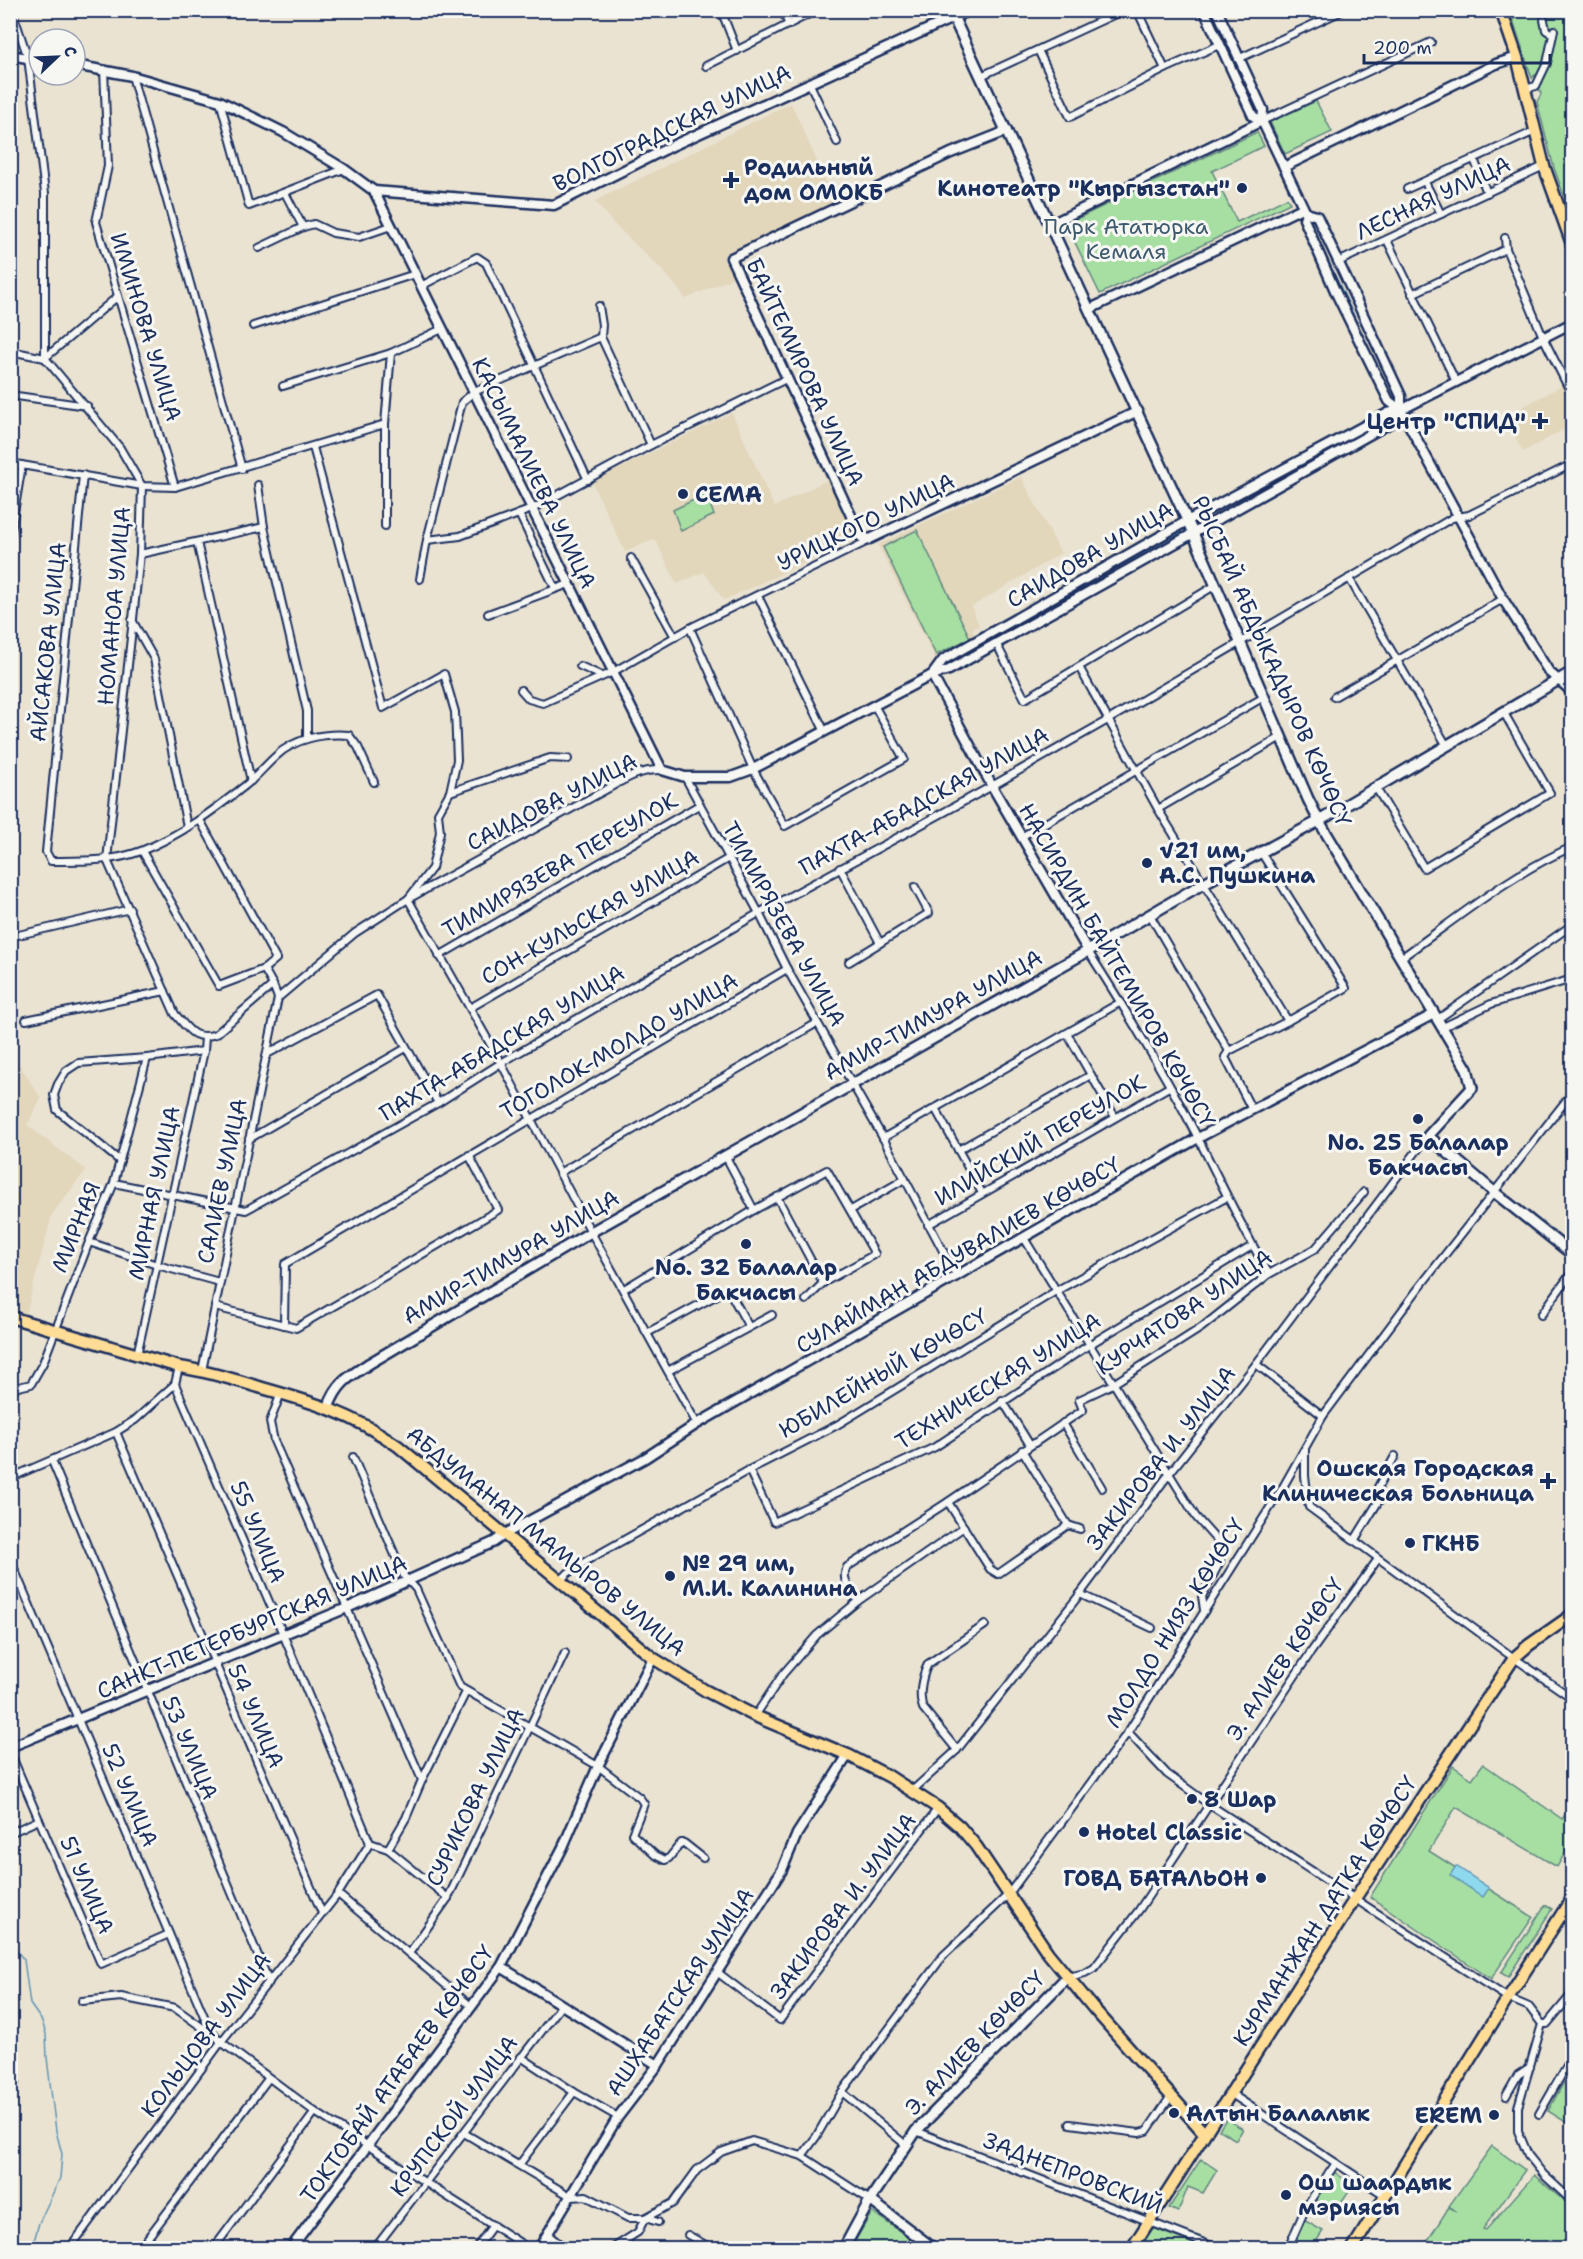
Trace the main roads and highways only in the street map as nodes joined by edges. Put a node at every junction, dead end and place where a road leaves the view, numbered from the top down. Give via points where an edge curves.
1 (1501, 10) edge
2 (952, 14) edge
3 (1572, 244) edge
4 (1572, 672) edge
5 (1319, 821) junction
6 (1572, 1254) edge
7 (10, 1317) edge
8 (328, 1408) junction
9 (1572, 1616) edge
10 (1572, 1898) edge
11 (1067, 1977) junction
12 (1204, 2133) junction
13 (870, 2200) junction
14 (925, 2247) edge
15 (844, 2248) edge
16 (1132, 2248) edge
17 (1353, 2248) edge

1 - 3 main road via 1526,89 1544,166
2 - 5 main road, РЫСБАЙ АБДЫКАДЫРОВ КӨЧӨСҮ via 1138,411
4 - 5 main road, АМИР-ТИМУРА УЛИЦА
5 - 6 main road, РЫСБАЙ АБДЫКАДЫРОВ КӨЧӨСҮ via 1467,1069 1472,1088 1428,1136
5 - 8 main road, АМИР-ТИМУРА УЛИЦА via 725,1155 369,1362 342,1381
7 - 8 main road, АБДУМАНАП МАМЫРОВ УЛИЦА
8 - 11 main road, АБДУМАНАП МАМЫРОВ УЛИЦА via 380,1432 653,1658 754,1716 848,1755 938,1808 976,1846
9 - 12 main road, КУРМАНЖАН ДАТКА КӨЧӨСҮ via 1514,1658
10 - 17 main road
11 - 12 main road, АБДУМАНАП МАМЫРОВ УЛИЦА
11 - 13 main road, Э. АЛИЕВ КӨЧӨСҮ via 916,2131
12 - 16 main road, КУРМАНЖАН ДАТКА КӨЧӨСҮ
13 - 14 main road
13 - 15 main road, Э. АЛИЕВ КӨЧӨСҮ

